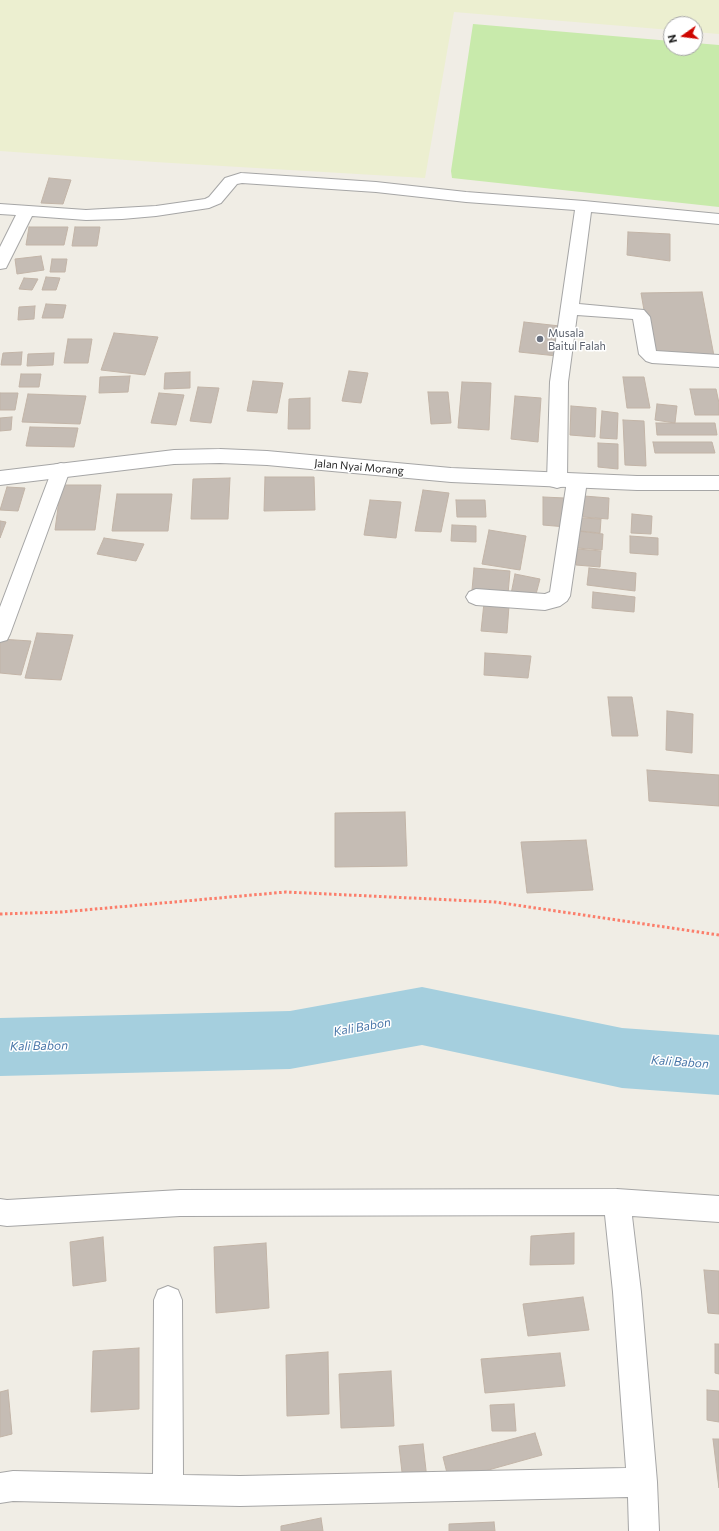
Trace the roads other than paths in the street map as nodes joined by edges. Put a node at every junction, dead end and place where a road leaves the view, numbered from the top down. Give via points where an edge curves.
1 (584, 206) junction
2 (0, 209) edge
3 (27, 210) junction
4 (719, 219) edge
5 (0, 264) edge
6 (570, 309) junction
7 (719, 361) edge
8 (61, 470) junction
9 (0, 478) edge
10 (557, 480) junction
11 (577, 481) junction
12 (719, 482) edge
13 (476, 597) dead end
14 (0, 634) edge
15 (617, 1202) junction
16 (719, 1209) edge
17 (0, 1212) edge
18 (168, 1300) dead end
19 (642, 1482) junction
20 (0, 1488) edge
21 (168, 1489) junction
22 (644, 1531) edge

1 - 3 street via 466,198 376,187 241,178 231,181 214,200 200,205 122,214 86,215
1 - 4 street
1 - 6 street
2 - 3 street
3 - 5 street
6 - 7 street via 638,314 641,317 648,354 652,357
6 - 10 street via 559,382
8 - 9 street, Jalan Nyai Morang
8 - 10 street, Jalan Nyai Morang via 174,457 220,456 451,475
8 - 14 street
10 - 11 street, Jalan Nyai Morang
11 - 12 street, Jalan Nyai Morang
11 - 13 street via 560,596 546,602
15 - 16 street
15 - 17 street via 180,1203
15 - 19 street via 628,1292
18 - 21 street
19 - 21 street via 328,1490
19 - 22 street
20 - 21 street via 13,1486

